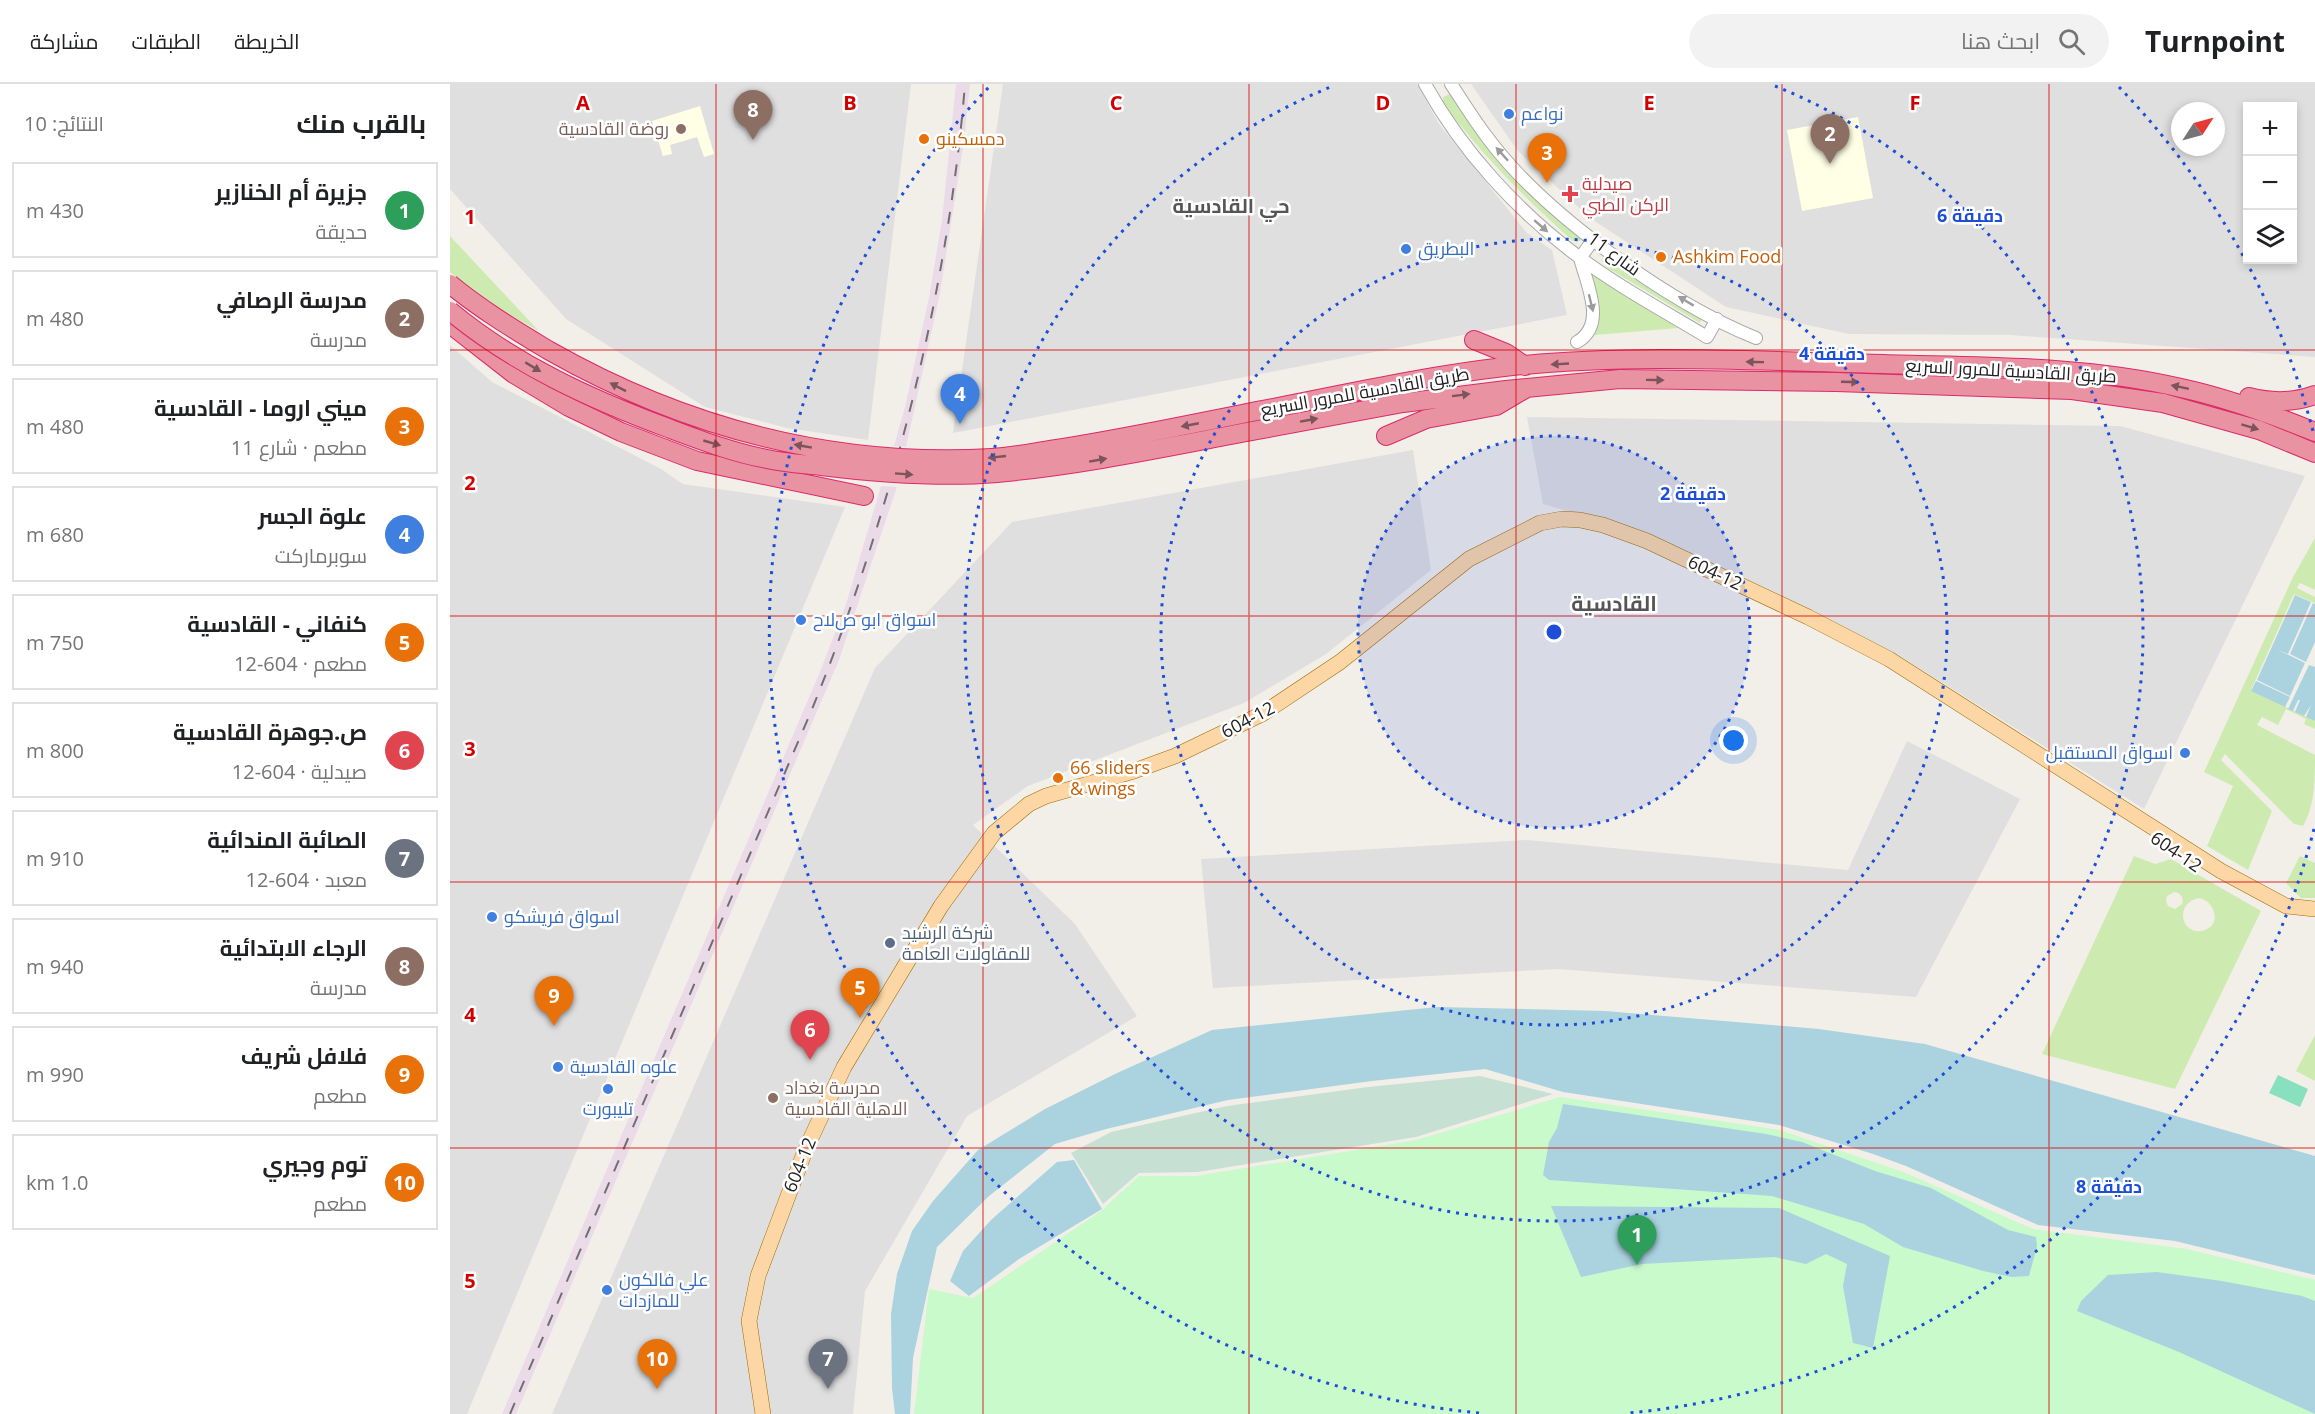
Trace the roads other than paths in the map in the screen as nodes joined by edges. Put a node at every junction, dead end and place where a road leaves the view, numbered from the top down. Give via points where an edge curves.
1 (1425, 84) edge
2 (1451, 84) edge
3 (1432, 97) junction
4 (1593, 240) junction
5 (1580, 258) junction
6 (450, 285) edge
7 (450, 311) edge
8 (1717, 320) junction
9 (450, 324) edge
10 (1756, 338) dead end
11 (1474, 340) dead end
12 (1577, 342) dead end
13 (1524, 366) junction
14 (1527, 387) junction
15 (2208, 394) junction
16 (2315, 395) edge
17 (2315, 432) edge
18 (1386, 436) dead end
19 (2315, 453) edge
20 (864, 496) dead end
21 (2162, 839) junction
22 (2315, 909) edge
23 (2315, 918) edge
24 (764, 1414) edge

1 - 3 street, شارع 11
2 - 3 street
4 -> 2 street, شارع 11 via 1516,170 1488,139
3 -> 5 street, شارع 11 via 1464,144 1500,185 1538,224
4 - 5 street
8 -> 4 street, شارع 11
5 - 8 street, شارع 11 via 1707,337
5 -> 12 street via 1594,320 1588,333
13 -> 6 highway, طريق القادسية للمرور السريع, bridge via 1398,384 1086,445 993,458 859,455 772,440 633,394 518,332
7 -> 14 highway, طريق القادسية للمرور السريع, bridge via 497,346 554,380 696,439 767,459 919,475 995,473 1091,462 1403,403
8 - 10 street, شارع 11
9 - 20 highway via 514,374 621,432 697,461
11 - 13 highway via 1506,353
15 -> 13 highway, طريق القادسية للمرور السريع via 2150,381 2079,372 1976,367 1627,360
14 - 18 highway via 1496,406 1426,419
14 -> 19 highway, طريق القادسية للمرور السريع via 1620,379 2072,390 2163,403 2259,430
15 - 16 highway via 2227,392 2278,402
15 - 17 highway, طريق القادسية للمرور السريع
21 - 22 main road, 604-12 via 2286,906
21 - 23 main road, 604-12 via 2203,870 2259,903 2288,916
21 - 24 main road, 604-12 via 2086,783 1889,659 1808,617 1647,541 1603,525 1562,519 1540,523 1469,559 1341,662 1262,714 1175,756 1037,800 994,833 940,906 844,1067 805,1151 758,1276 749,1321

